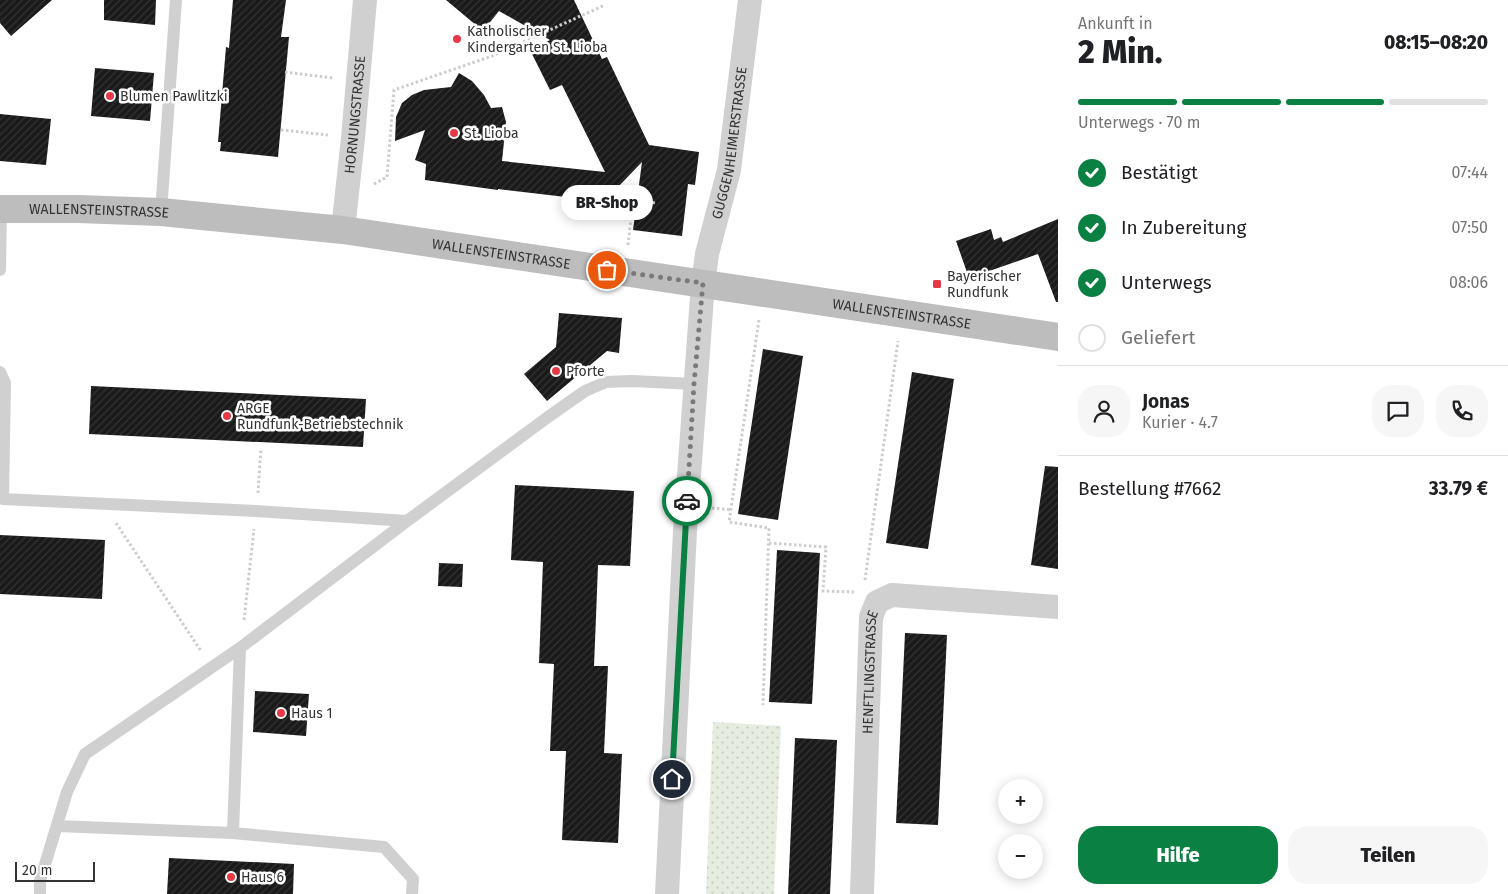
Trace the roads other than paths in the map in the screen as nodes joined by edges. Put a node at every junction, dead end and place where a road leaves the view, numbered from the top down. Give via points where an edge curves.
1 (176, 0) edge
2 (366, 0) edge
3 (750, 0) edge
4 (1, 209) edge
5 (161, 212) junction
6 (343, 230) junction
7 (0, 270) edge
8 (703, 283) junction
9 (1058, 337) edge
10 (0, 372) edge
11 (694, 384) junction
12 (407, 521) junction
13 (1058, 607) edge
14 (240, 648) junction
15 (57, 826) junction
16 (233, 833) junction
17 (40, 894) edge
18 (412, 894) edge
19 (667, 894) edge
20 (862, 894) edge

1 - 5 lane
2 - 6 street, HORNUNGSTRASSE
3 - 8 street, GUGGENHEIMERSTRASSE via 729,170 707,254
4 - 5 street, WALLENSTEINSTRASSE
4 - 7 lane
5 - 6 street, WALLENSTEINSTRASSE
6 - 8 street, WALLENSTEINSTRASSE
8 - 9 street, WALLENSTEINSTRASSE
8 - 11 street, GUGGENHEIMERSTRASSE
10 - 12 lane via 5,383 3,499
11 - 12 lane via 606,382 586,391
11 - 19 street, GUGGENHEIMERSTRASSE
12 - 14 lane
13 - 20 street, HENFTLINGSTRASSE via 892,595 871,597
14 - 15 lane via 85,754 67,792
14 - 16 lane
15 - 16 lane
15 - 17 lane via 40,881
16 - 18 lane via 384,847 413,880

